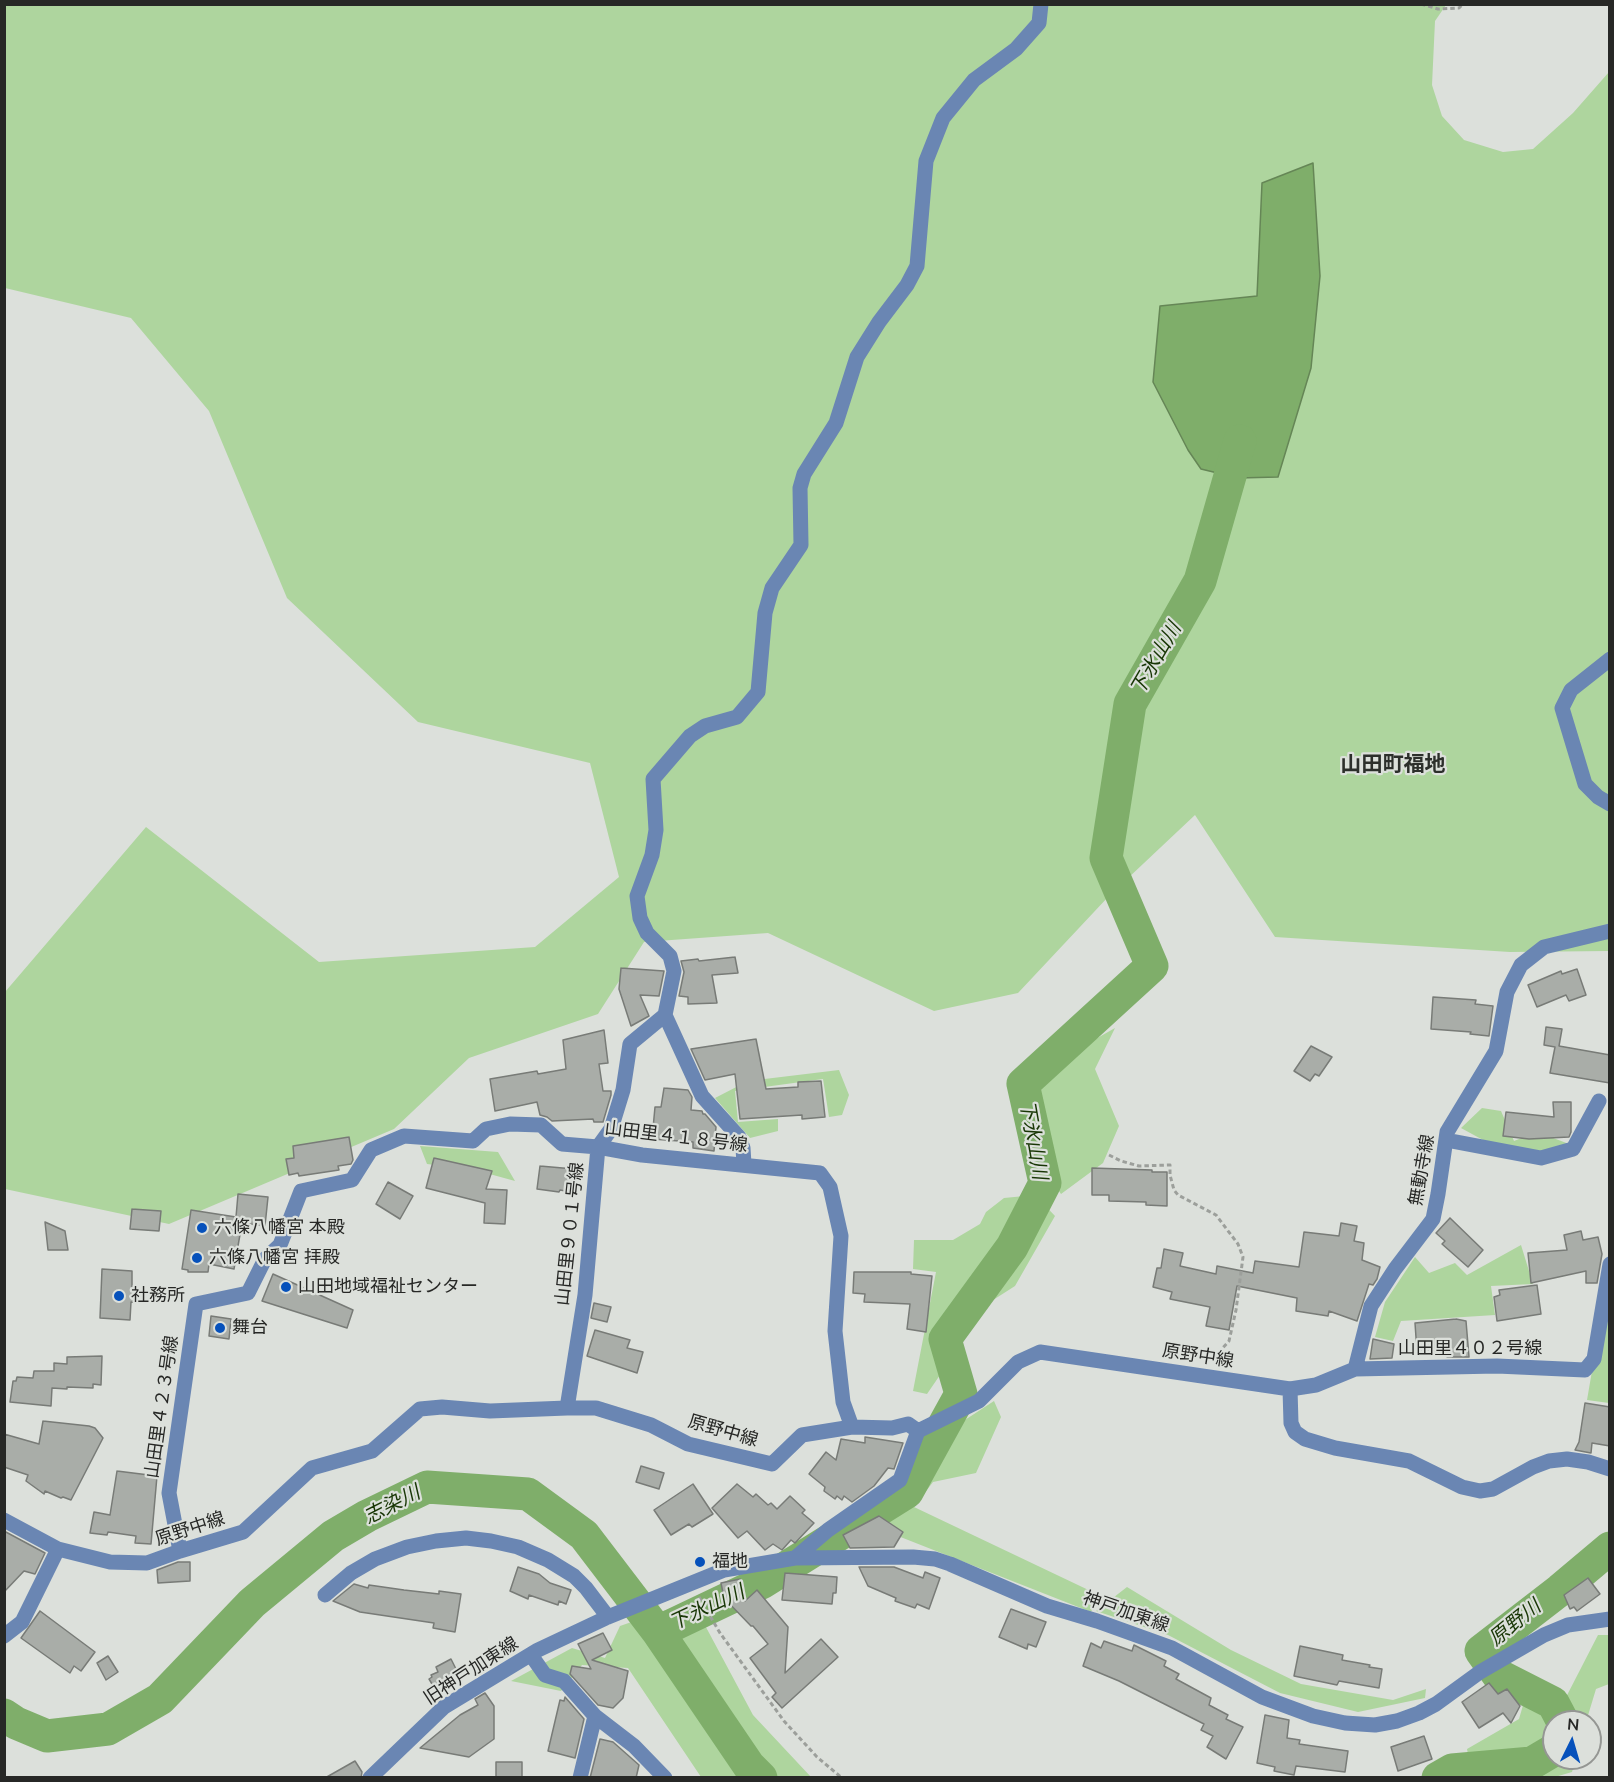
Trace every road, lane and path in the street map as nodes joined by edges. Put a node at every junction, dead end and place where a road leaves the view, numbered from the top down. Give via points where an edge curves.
1 (1041, 4) edge
2 (1421, 4) edge
3 (1463, 4) edge
4 (1610, 659) edge
5 (1610, 804) edge
6 (1610, 931) edge
7 (665, 1015) junction
8 (1599, 1101) dead end
9 (1446, 1140) junction
10 (598, 1147) junction
11 (1109, 1155) dead end
12 (744, 1164) junction
13 (1610, 1264) edge
14 (196, 1304) joint
15 (1355, 1369) junction
16 (1206, 1377) junction
17 (1290, 1389) junction
18 (567, 1408) junction
19 (852, 1427) junction
20 (919, 1431) junction
21 (1610, 1469) edge
22 (4, 1520) edge
23 (58, 1548) junction
24 (180, 1551) junction
25 (795, 1558) junction
26 (694, 1589) junction
27 (325, 1595) dead end
28 (608, 1617) junction
29 (1610, 1619) edge
30 (4, 1636) edge
31 (531, 1655) junction
32 (595, 1716) junction
33 (370, 1778) edge
34 (580, 1778) edge
35 (665, 1778) edge
36 (842, 1778) edge

1 - 7 street via 1039,23 1016,49 974,80 943,118 926,162 917,266 857,357 836,423 804,474 800,488 801,545 772,588 765,613 758,692 737,717 705,726 690,736 653,779 656,830 652,855 637,896 647,933 670,956 674,971
2 - 3 path via 1438,9 1459,8
4 - 5 street via 1570,690 1562,708 1585,784
6 - 9 street, 無動寺線 via 1544,947 1521,965 1508,992 1496,1052 1447,1132
7 - 10 street, 山田里９０１号線 via 630,1044 611,1129
7 - 12 street via 702,1096 739,1137
8 - 9 street via 1573,1149 1542,1158
9 - 15 street, 無動寺線 via 1433,1219 1371,1306
10 - 12 street, 山田里４１８号線
10 - 14 street, 山田里４１８号線 via 562,1144 541,1125 510,1124 486,1129 473,1141 404,1136 371,1150 352,1180 301,1191 280,1245 265,1259 248,1293
10 - 18 street, 山田里９０１号線 via 585,1295
11 - 16 path via 1139,1166 1170,1165 1178,1195 1216,1215 1238,1245 1243,1257 1236,1310 1228,1341 1211,1360
12 - 19 street, 山田里４１８号線 via 820,1173 830,1187 841,1236 835,1331 843,1402
13 - 15 street, 山田里４０２号線 via 1594,1359 1585,1370 1497,1366
14 - 24 street, 山田里４２３号線 via 170,1492
15 - 17 street via 1316,1385
16 - 17 street, 原野中線
16 - 20 street, 原野中線 via 1040,1352 1018,1362 979,1401
17 - 21 street via 1291,1423 1305,1439 1409,1461 1462,1487 1493,1489 1549,1461 1567,1459
18 - 19 street, 原野中線 via 596,1408 651,1425 688,1444 772,1464 802,1435
18 - 24 street, 原野中線 via 420,1409 372,1451 312,1468 243,1532
19 - 20 street, 原野中線 via 892,1428 908,1424
20 - 25 street via 900,1480
22 - 23 street, 原野中線
23 - 24 street, 原野中線 via 110,1562 147,1563
23 - 30 street via 22,1622
25 - 26 street, 神戸加東線 via 724,1570
25 - 29 street, 神戸加東線 via 913,1557 950,1563 1047,1606 1172,1648 1262,1697 1345,1723 1375,1725 1419,1713 1544,1635 1568,1625
26 - 28 street, 神戸加東線
26 - 36 path via 720,1633 784,1721
27 - 28 street via 375,1559 436,1540 466,1538 518,1547 549,1560 574,1576
28 - 31 street, 旧神戸加東線
31 - 32 street via 545,1675 564,1681
31 - 33 street, 旧神戸加東線 via 444,1707
32 - 34 street
32 - 35 street via 634,1746

